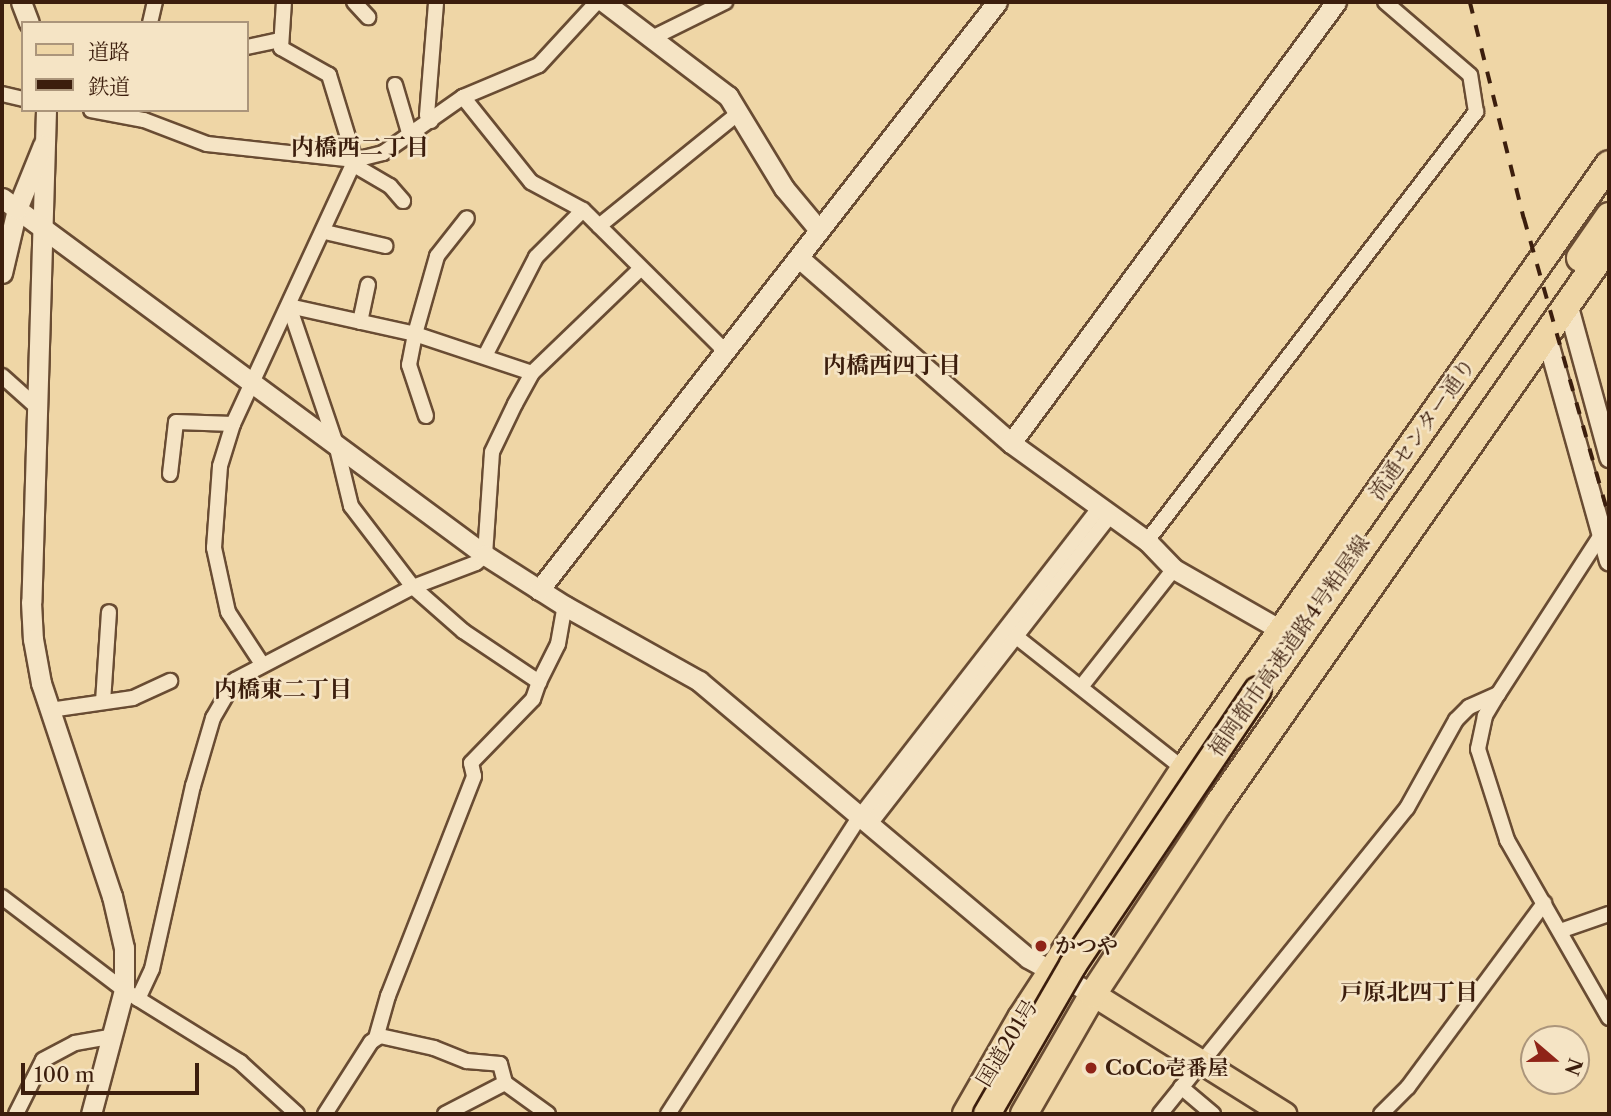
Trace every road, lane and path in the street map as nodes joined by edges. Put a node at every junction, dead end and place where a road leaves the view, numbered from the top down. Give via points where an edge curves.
1 (22, 2) edge
2 (155, 2) edge
3 (284, 2) edge
4 (354, 2) edge
5 (436, 2) edge
6 (597, 2) edge
7 (604, 2) edge
8 (725, 2) edge
9 (997, 2) edge
10 (1336, 2) edge
11 (1385, 2) edge
12 (368, 17) dead end
13 (28, 21) edge
14 (150, 21) edge
15 (650, 39) junction
16 (279, 40) junction
17 (248, 47) edge
18 (395, 85) dead end
19 (2, 94) edge
20 (463, 97) junction
21 (21, 99) edge
22 (46, 112) edge
23 (102, 112) edge
24 (740, 112) junction
25 (431, 121) junction
26 (410, 136) junction
27 (45, 142) junction
28 (354, 163) junction
29 (1609, 164) edge
30 (1609, 188) edge
31 (403, 201) dead end
32 (9, 204) edge
33 (583, 210) junction
34 (1609, 216) edge
35 (467, 218) dead end
36 (599, 226) junction
37 (42, 229) junction
38 (819, 230) junction
39 (325, 232) junction
40 (1609, 245) edge
41 (385, 246) dead end
42 (799, 258) junction
43 (641, 268) junction
44 (2, 273) edge
45 (368, 285) dead end
46 (1567, 303) junction
47 (289, 306) junction
48 (360, 322) junction
49 (415, 334) junction
50 (1546, 335) junction
51 (726, 352) junction
52 (486, 354) junction
53 (532, 373) junction
54 (2, 376) edge
55 (252, 380) junction
56 (40, 409) junction
57 (426, 416) dead end
58 (233, 424) junction
59 (1011, 443) junction
60 (336, 444) junction
61 (1609, 454) edge
62 (170, 474) dead end
63 (1104, 512) junction
64 (1601, 535) junction
65 (1147, 541) junction
66 (485, 555) junction
67 (1609, 560) edge
68 (1174, 569) junction
69 (413, 587) junction
70 (539, 590) junction
71 (565, 606) junction
72 (109, 612) dead end
73 (1281, 630) junction
74 (1011, 632) junction
75 (262, 664) junction
76 (170, 681) dead end
77 (539, 682) junction
78 (1081, 687) junction
79 (1498, 694) junction
80 (1264, 695) junction
81 (103, 702) junction
82 (50, 710) junction
83 (1184, 769) junction
84 (866, 819) junction
85 (2, 897) edge
86 (1544, 903) junction
87 (1609, 914) edge
88 (1560, 931) junction
89 (1049, 974) junction
90 (131, 994) junction
91 (1093, 994) junction
92 (1609, 1018) edge
93 (110, 1037) junction
94 (376, 1038) junction
95 (1202, 1061) junction
96 (505, 1083) junction
97 (1181, 1087) junction
98 (16, 1114) edge
99 (90, 1114) edge
100 (297, 1114) edge
101 (325, 1114) edge
102 (445, 1114) edge
103 (548, 1114) edge
104 (667, 1114) edge
105 (966, 1114) edge
106 (987, 1114) edge
107 (1003, 1114) edge
108 (1024, 1114) edge
109 (1160, 1114) edge
110 (1213, 1114) edge
111 (1284, 1114) edge
112 (1381, 1114) edge

1 - 13 street
2 - 14 street
3 - 16 street
4 - 12 street
5 - 25 street via 427,115
6 - 20 street via 539,65
7 - 15 street
8 - 15 street
9 - 38 street
10 - 59 street
11 - 65 street via 1470,75 1476,112
15 - 24 street via 702,75
16 - 17 street
16 - 28 street via 290,55 329,75
18 - 26 street
19 - 21 street
20 - 25 street
20 - 33 street via 531,182
22 - 27 street
23 - 28 street via 144,120 207,144
24 - 36 street
24 - 38 street via 784,188
25 - 26 street
26 - 28 street via 383,153
27 - 32 street
27 - 37 street
28 - 31 street via 390,186
28 - 39 street
29 - 73 highway, 流通センター通り
30 - 80 highway, 福岡都市高速道路4号粕屋線
32 - 37 street
32 - 44 street
33 - 36 street
33 - 52 street via 536,257
34 - 80 highway, 福岡都市高速道路4号粕屋線
35 - 49 street via 437,257
36 - 43 street
37 - 55 street
37 - 56 street
38 - 42 street
39 - 41 street
39 - 47 street
40 - 46 highway
42 - 51 street
42 - 59 street
43 - 51 street
43 - 53 street
45 - 48 street
46 - 50 highway
46 - 61 street
47 - 48 street
47 - 55 street
47 - 60 street
48 - 49 street
49 - 52 street
49 - 57 street via 409,365
50 - 64 street
50 - 91 highway via 1219,803
51 - 70 street
52 - 53 street
53 - 66 street via 492,452
54 - 56 street
55 - 58 street
55 - 60 street
56 - 82 street via 30,602 33,639
58 - 62 street via 176,422
58 - 75 street via 220,466 214,548 228,612
59 - 63 street
60 - 66 street
60 - 69 street via 344,487 358,520 404,570
63 - 65 street
63 - 74 street
64 - 67 street
64 - 79 street
65 - 68 street
66 - 69 street via 476,563
66 - 70 street
68 - 73 street
68 - 78 street
69 - 75 street
69 - 77 street via 463,631
70 - 71 street
71 - 77 street via 558,644
71 - 84 street via 699,681
72 - 81 street
73 - 83 highway, 流通センター通り
74 - 78 street
74 - 84 street
75 - 90 street via 235,680 213,718 152,969
76 - 81 street via 133,698
77 - 94 street via 533,699 471,763 474,776 387,996
78 - 83 street
79 - 86 street via 1485,716 1478,749 1481,768 1507,840
79 - 95 street via 1469,707 1456,720 1407,808
80 - 106 highway, 福岡都市高速道路4号粕屋線, bridge via 1073,965
80 - 107 highway, 福岡都市高速道路4号粕屋線 via 1081,981
81 - 82 street
82 - 90 street via 119,920
83 - 89 highway, 流通センター通り
84 - 89 street
84 - 104 street
85 - 90 street
86 - 88 street
86 - 112 street via 1408,1087
87 - 88 street
88 - 92 street
89 - 91 street
89 - 105 highway, 国道201号
90 - 93 street
90 - 100 street via 240,1062
91 - 95 main road
91 - 108 highway
93 - 98 street via 75,1043 43,1060
93 - 99 street
94 - 96 street via 391,1036 450,1057 500,1064
94 - 101 street
95 - 97 street
95 - 111 main road
96 - 102 street
96 - 103 street
97 - 109 street
97 - 110 street

